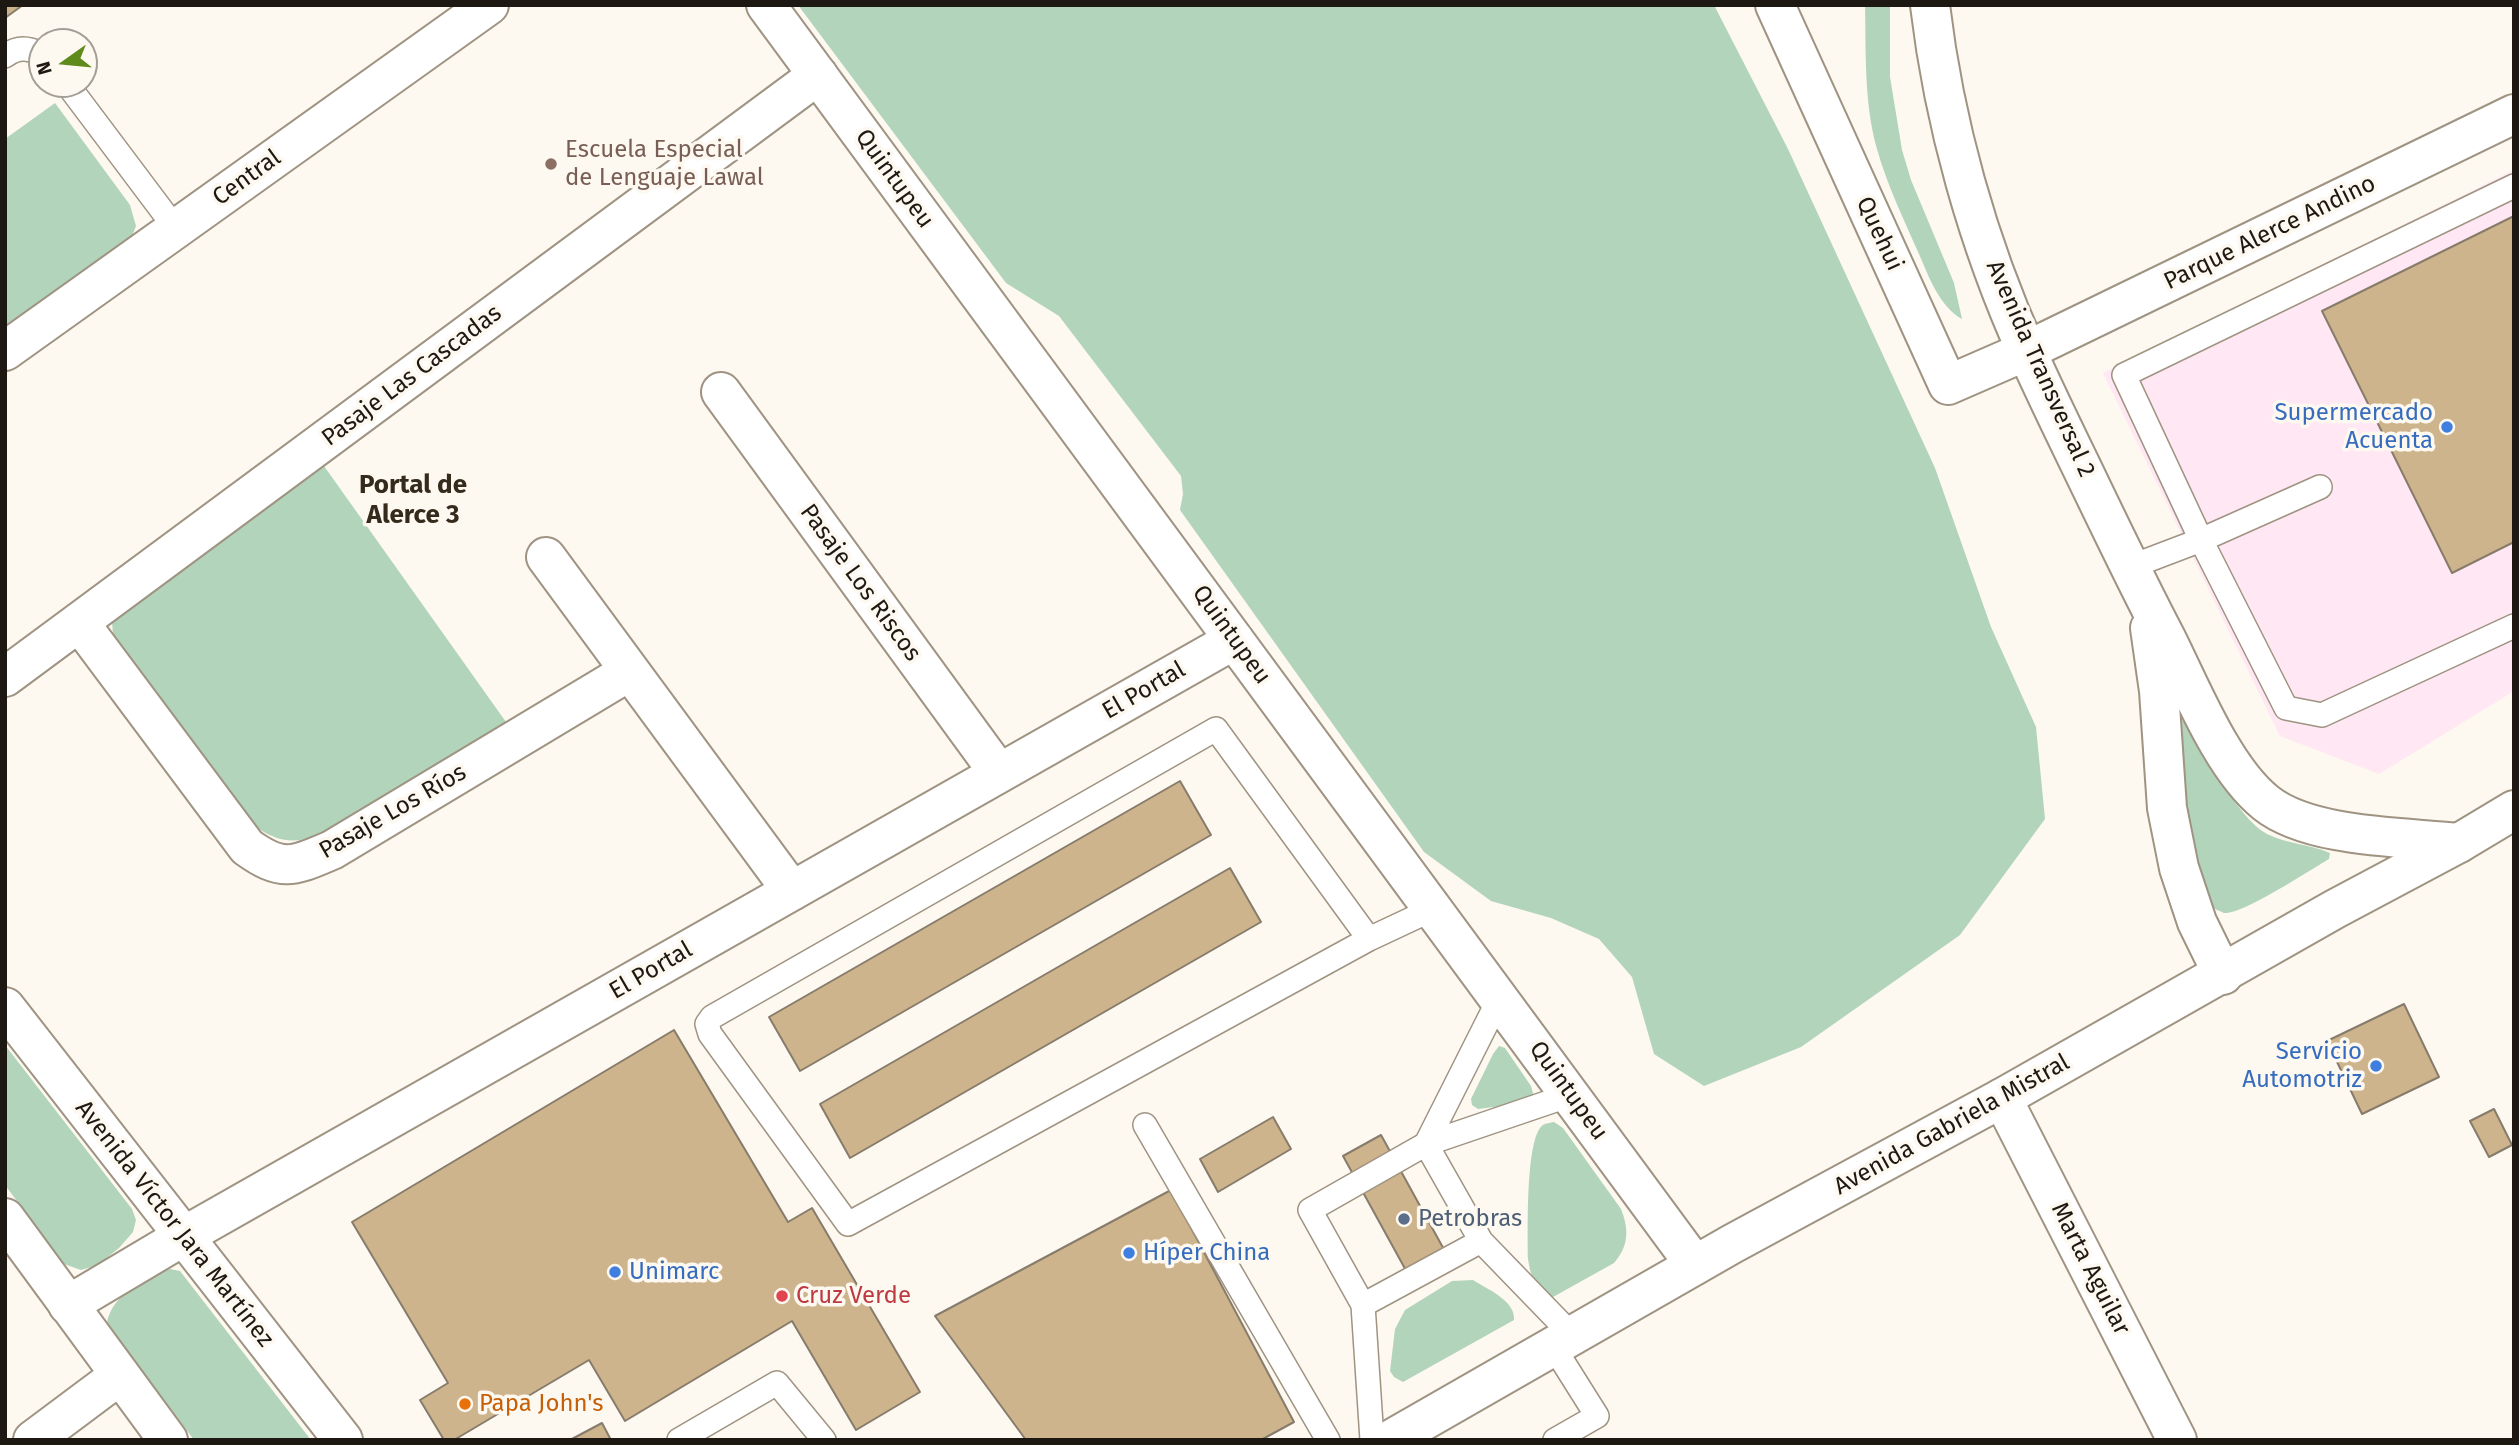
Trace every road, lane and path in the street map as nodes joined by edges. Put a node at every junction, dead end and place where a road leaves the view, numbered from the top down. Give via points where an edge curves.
1 (489, 5) edge
2 (766, 5) edge
3 (1775, 5) edge
4 (1930, 5) edge
5 (28, 48) edge
6 (5, 56) edge
7 (818, 75) junction
8 (78, 98) edge
9 (2514, 114) edge
10 (2514, 186) edge
11 (176, 229) junction
12 (5, 351) edge
13 (2026, 351) junction
14 (721, 392) dead end
15 (2320, 486) dead end
16 (2202, 540) junction
17 (546, 557) dead end
18 (2130, 567) junction
19 (2147, 601) junction
20 (79, 622) junction
21 (2514, 626) edge
22 (1234, 639) junction
23 (630, 671) junction
24 (5, 677) edge
25 (999, 774) junction
26 (2514, 810) edge
27 (2459, 843) junction
28 (792, 891) junction
29 (1433, 909) junction
30 (1369, 939) junction
31 (2223, 975) junction
32 (1499, 999) junction
33 (5, 1007) edge
34 (1570, 1095) junction
35 (2002, 1098) junction
36 (1145, 1125) dead end
37 (1426, 1144) junction
38 (5, 1219) edge
39 (184, 1236) junction
40 (1481, 1241) junction
41 (1695, 1265) junction
42 (68, 1305) junction
43 (1363, 1305) junction
44 (1562, 1341) junction
45 (120, 1375) junction
46 (33, 1440) edge
47 (168, 1440) edge
48 (343, 1440) edge
49 (679, 1440) edge
50 (824, 1440) edge
51 (1328, 1440) edge
52 (1372, 1440) edge
53 (1390, 1440) edge
54 (1555, 1440) edge
55 (2177, 1440) edge

1 - 11 street, Central
2 - 7 street, Quintupeu
3 - 13 street, Quehui via 1948,385
4 - 13 street, Avenida Transversal 2 via 1944,89 1971,198
5 - 6 lane
7 - 20 street, Pasaje Las Cascadas
7 - 22 street, Quintupeu
8 - 11 lane
9 - 13 street, Parque Alerce Andino
10 - 16 lane via 2124,375
11 - 12 street, Central
13 - 18 street, Avenida Transversal 2
14 - 25 street, Pasaje Los Riscos
15 - 16 lane
16 - 18 lane
16 - 21 lane via 2286,708 2322,715
17 - 23 street
18 - 19 street, Avenida Transversal 2
19 - 27 street, Avenida Transversal 2 via 2221,745 2265,803 2284,815 2344,831
19 - 31 street, Avenida Transversal 2 via 2167,808 2176,856 2197,922
20 - 23 street, Pasaje Los Ríos via 247,847 266,861 286,865 332,850
20 - 24 street, Pasaje Las Cascadas
22 - 25 street, El Portal
22 - 29 street, Quintupeu
23 - 28 street
25 - 28 street, El Portal
26 - 27 street, Avenida Gabriela Mistral
27 - 31 street, Avenida Gabriela Mistral
28 - 39 street, El Portal
29 - 30 lane
29 - 32 street, Quintupeu
30 - 30 lane via 848,1224 710,1034 708,1024 712,1017 1216,729
31 - 35 street, Avenida Gabriela Mistral
32 - 34 street, Quintupeu
32 - 37 lane
33 - 39 street, Avenida Víctor Jara Martínez
34 - 37 lane
34 - 41 street, Quintupeu
35 - 41 street, Avenida Gabriela Mistral
35 - 55 street, Marta Aguilar
36 - 51 lane
37 - 40 lane
37 - 43 lane via 1310,1210
38 - 42 street
39 - 42 street, El Portal
39 - 48 street, Avenida Víctor Jara Martínez
40 - 43 lane
40 - 44 lane
41 - 44 street, Avenida Gabriela Mistral
42 - 45 street
43 - 52 lane
44 - 53 street, Avenida Gabriela Mistral
44 - 54 lane via 1597,1416
45 - 46 street
45 - 47 street
49 - 50 lane via 777,1382

